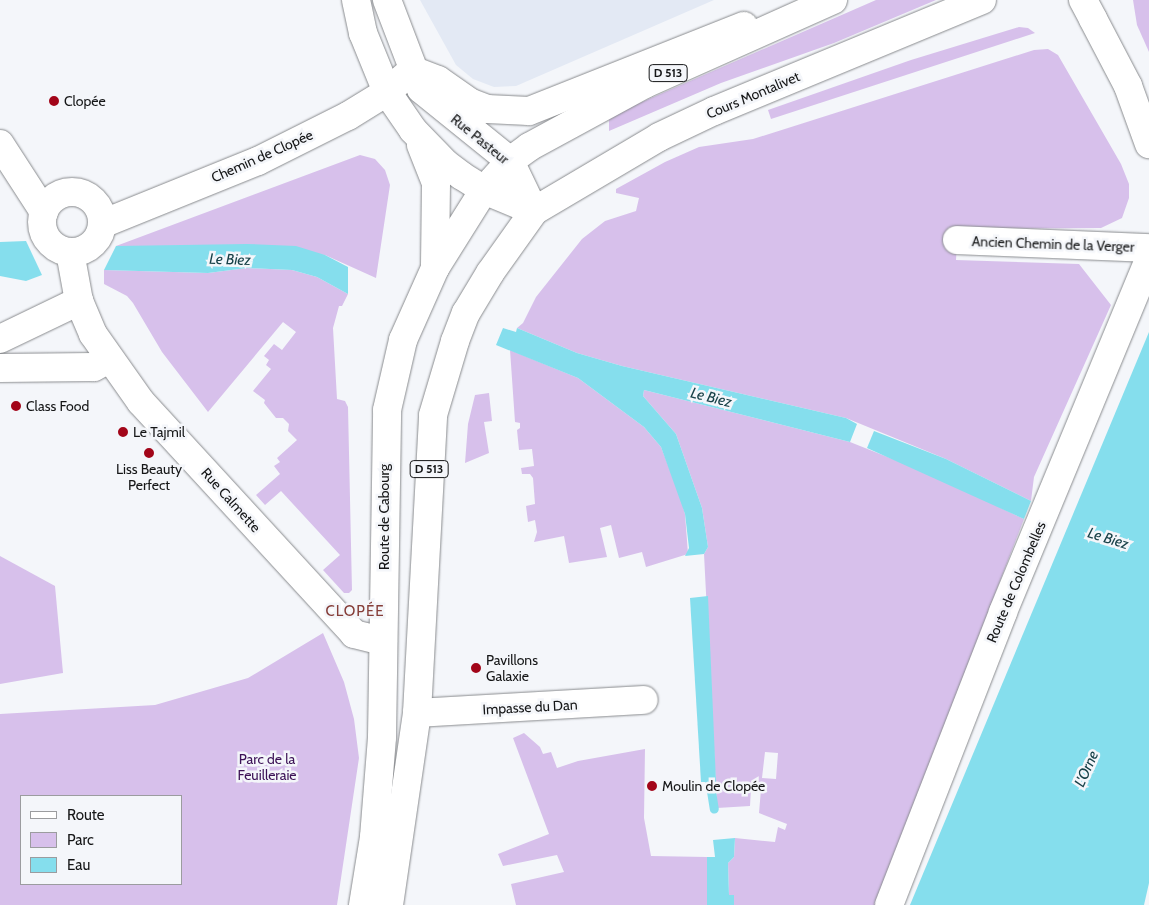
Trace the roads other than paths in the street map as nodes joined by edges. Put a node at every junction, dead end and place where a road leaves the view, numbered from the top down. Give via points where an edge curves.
1 (356, 0) edge
2 (387, 0) edge
3 (829, 0) edge
4 (833, 0) edge
5 (982, 0) edge
6 (1088, 10) edge
7 (412, 70) junction
8 (387, 92) junction
9 (413, 130) junction
10 (0, 144) edge
11 (1149, 144) edge
12 (510, 161) junction
13 (484, 190) junction
14 (534, 211) junction
15 (44, 212) junction
16 (102, 224) junction
17 (957, 240) dead end
18 (1149, 248) edge
19 (70, 252) junction
20 (1149, 260) edge
21 (435, 268) junction
22 (79, 302) junction
23 (0, 339) edge
24 (109, 359) junction
25 (0, 368) edge
26 (383, 641) junction
27 (644, 700) dead end
28 (417, 713) junction
29 (363, 905) edge
30 (389, 905) edge
31 (889, 905) edge

1 - 8 main road via 363,34
2 - 7 main road, Rue Pasteur
3 - 7 main road via 800,4 529,111 487,109 470,102 438,80
4 - 12 main road, D 513 via 645,84 585,114
5 - 14 main road, Cours Montalivet / D 513 via 658,137
6 - 11 main road via 1128,86
7 - 8 main road, Chemin de Clopée
7 - 12 main road, Rue Pasteur via 421,89 431,100
8 - 9 main road
8 - 16 main road, Chemin de Clopée via 258,161
9 - 13 main road via 446,164
9 - 21 main road via 436,183 438,242
10 - 15 main road
12 - 13 main road, Route de Cabourg / D 513
12 - 14 main road, Rue Pasteur
13 - 14 main road
13 - 21 main road, Route de Cabourg / D 513
14 - 28 main road, D 513 via 466,313 437,394 430,439
15 - 16 main road via 50,201 72,192 94,201
15 - 19 main road via 44,233 50,243
16 - 19 main road via 92,244
17 - 18 main road, Ancien Chemin de la Verger
19 - 22 main road, Rue Calmette
20 - 31 main road, Route de Colombelles via 1003,612
21 - 26 main road, Route de Cabourg / D 513 via 403,340 387,410
22 - 23 main road
22 - 24 main road, Rue Calmette
24 - 25 main road via 94,367
24 - 26 main road, Rue Calmette via 141,402 354,634
26 - 29 main road, Route de Cabourg / D 513 via 382,738 374,837
27 - 28 main road, Impasse du Dan
28 - 30 main road, D 513

